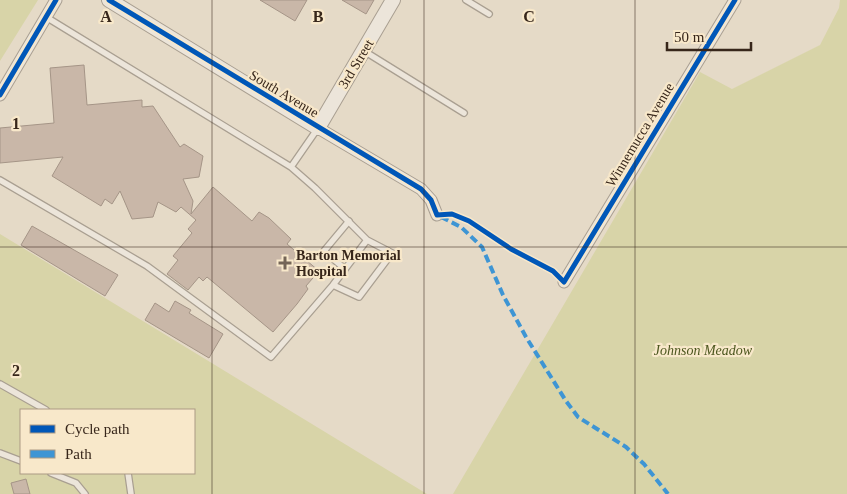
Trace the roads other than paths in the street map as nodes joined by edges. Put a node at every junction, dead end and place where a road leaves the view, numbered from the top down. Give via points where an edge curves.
1 (56, 0) edge
2 (109, 0) edge
3 (393, 0) edge
4 (466, 0) edge
5 (735, 0) edge
6 (489, 14) dead end
7 (46, 17) junction
8 (364, 51) junction
9 (0, 95) edge
10 (464, 113) dead end
11 (318, 128) junction
12 (290, 168) junction
13 (0, 180) edge
14 (437, 215) dead end
15 (349, 221) junction
16 (367, 240) junction
17 (345, 269) junction
18 (564, 282) dead end
19 (333, 285) junction
20 (0, 384) edge
21 (44, 409) edge
22 (0, 453) edge
23 (20, 461) edge
24 (54, 474) edge
25 (128, 474) edge
26 (85, 494) edge
27 (131, 494) edge

1 - 7 street
2 - 11 street, South Avenue
3 - 8 street, 3rd Street
4 - 6 lane
5 - 18 street, Winnemucca Avenue
7 - 9 street
7 - 12 lane
8 - 10 lane
8 - 11 street, 3rd Street
11 - 12 lane
11 - 14 street, South Avenue via 421,190 431,200
12 - 15 lane
13 - 19 lane via 147,266 271,357
15 - 16 lane
15 - 17 lane via 324,251
16 - 17 lane
16 - 19 lane via 392,253 359,297
17 - 19 lane
20 - 21 lane
22 - 23 lane
24 - 26 lane via 76,483
25 - 27 lane

